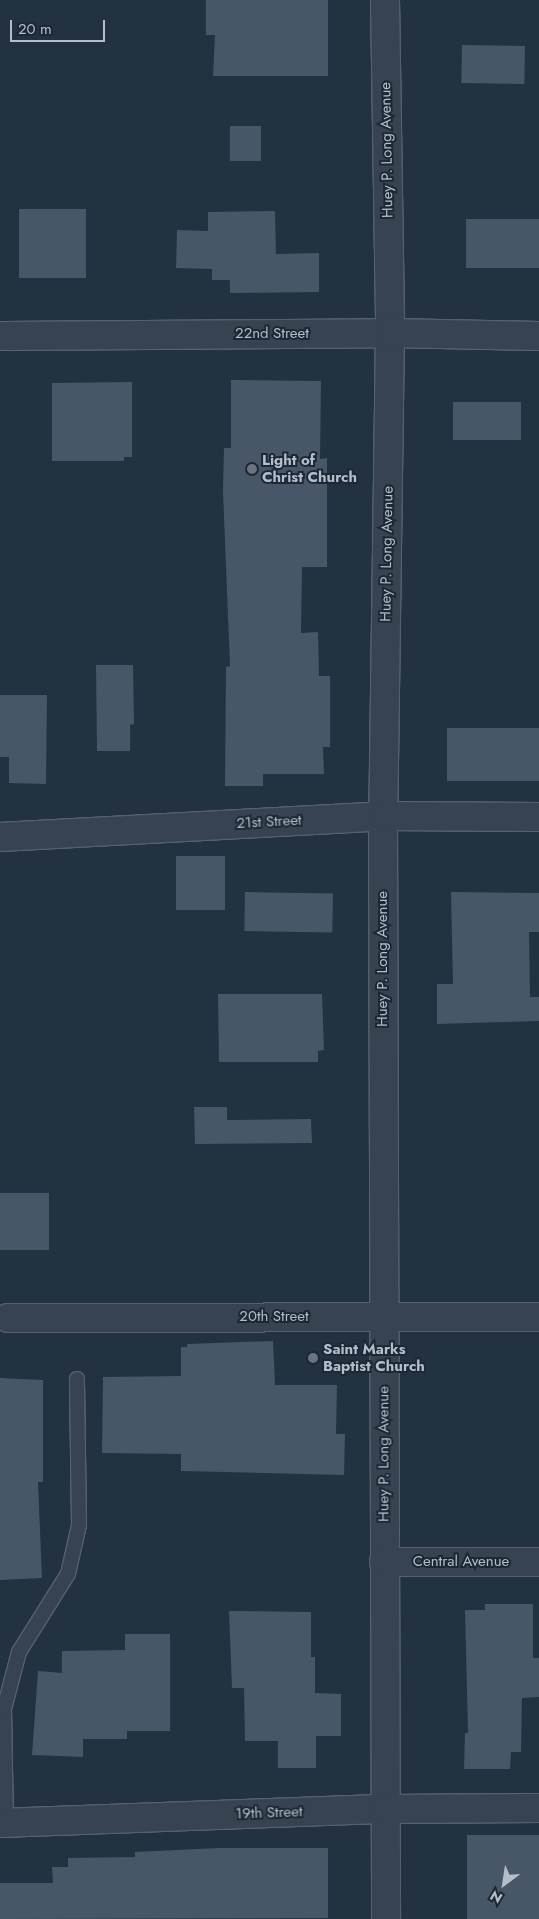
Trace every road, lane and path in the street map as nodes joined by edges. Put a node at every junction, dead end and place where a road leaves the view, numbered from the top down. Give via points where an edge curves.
1 (385, 0) edge
2 (390, 333) junction
3 (4, 336) dead end
4 (539, 336) edge
5 (383, 816) junction
6 (539, 817) edge
7 (0, 837) edge
8 (384, 1317) junction
9 (539, 1317) edge
10 (8, 1318) dead end
11 (77, 1379) dead end
12 (384, 1562) junction
13 (539, 1562) edge
14 (539, 1808) edge
15 (386, 1809) junction
16 (3, 1823) edge
17 (386, 1919) edge

1 - 2 street, Huey P. Long Avenue
2 - 3 street, 22nd Street
2 - 4 street, 22nd Street
2 - 5 street, Huey P. Long Avenue
5 - 6 street, 21st Street
5 - 7 street, 21st Street
5 - 8 street, Huey P. Long Avenue
8 - 9 street, 20th Street
8 - 10 street, 20th Street
8 - 12 street, Huey P. Long Avenue
11 - 16 lane via 79,1525 68,1574 19,1652 4,1709
12 - 13 street, Central Avenue
12 - 15 street, Huey P. Long Avenue
14 - 15 street, 19th Street
15 - 16 street, 19th Street
15 - 17 street, Huey P. Long Avenue

